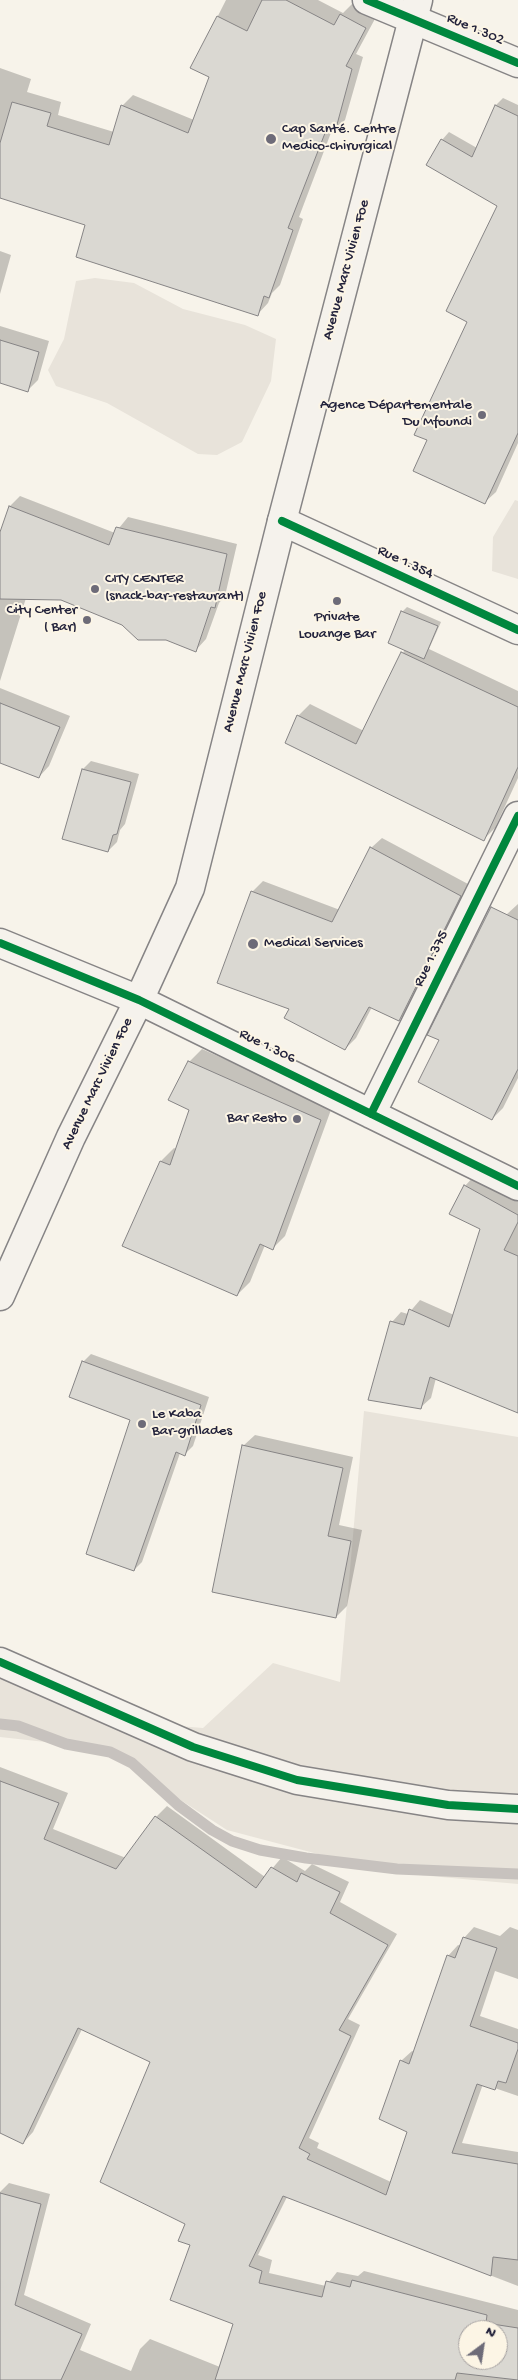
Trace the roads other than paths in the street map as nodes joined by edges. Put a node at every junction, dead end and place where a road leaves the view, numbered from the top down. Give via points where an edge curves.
1 (367, 0) edge
2 (415, 10) edge
3 (518, 63) edge
4 (282, 522) junction
5 (518, 630) edge
6 (518, 816) edge
7 (0, 943) edge
8 (139, 1000) junction
9 (371, 1114) junction
10 (518, 1186) edge
11 (0, 1296) edge
12 (0, 1662) edge
13 (518, 1809) edge

1 - 2 street, Rue 1.302
2 - 3 street, Rue 1.302
2 - 4 street, Avenue Marc Vivien Foe
4 - 5 street, Rue 1.354
4 - 8 street, Avenue Marc Vivien Foe via 190,888
6 - 9 street, Rue 1.375
7 - 8 street, Rue 1.306
8 - 9 street, Rue 1.306
8 - 11 street, Avenue Marc Vivien Foe via 71,1137
9 - 10 street, Rue 1.306
12 - 13 street via 193,1747 297,1780 448,1805

